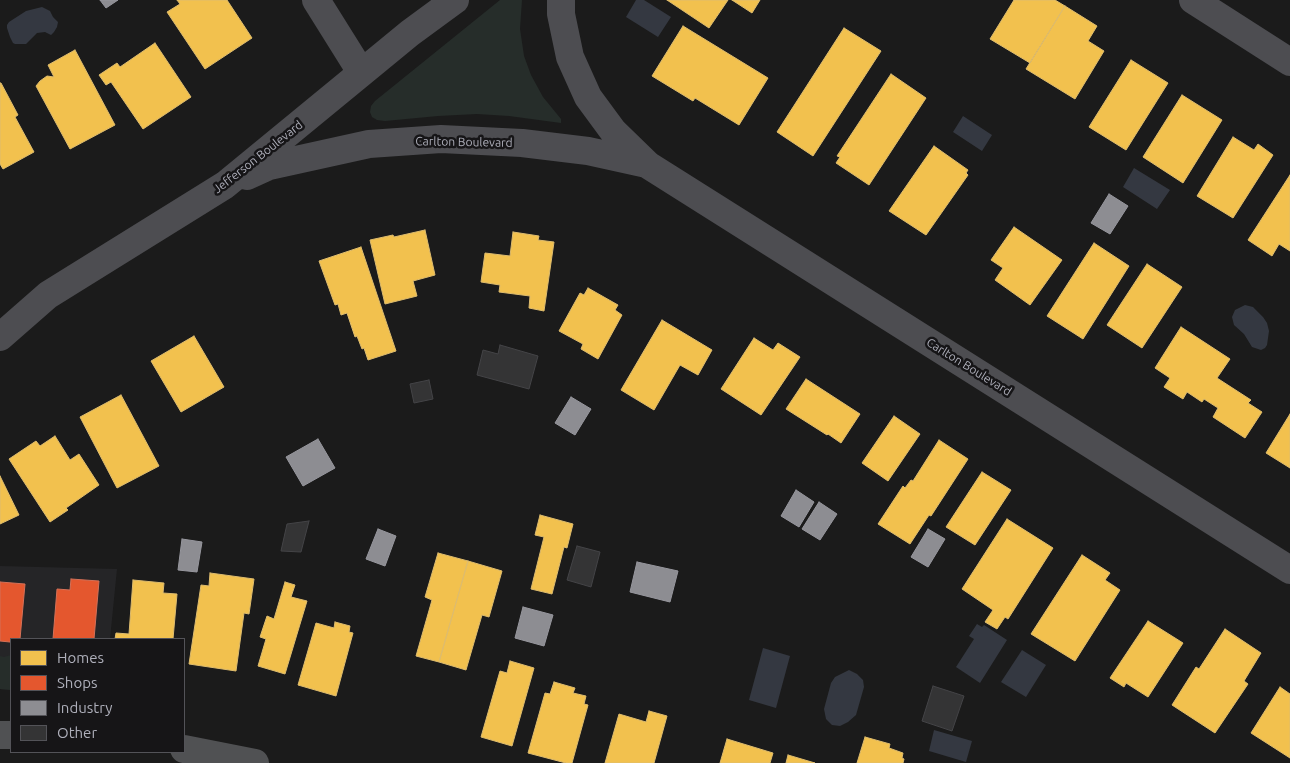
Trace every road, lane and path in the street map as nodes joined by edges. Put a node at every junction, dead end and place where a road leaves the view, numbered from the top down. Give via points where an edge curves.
1 (316, 0) edge
2 (455, 0) edge
3 (561, 0) edge
4 (1193, 0) edge
5 (1290, 62) edge
6 (362, 72) junction
7 (648, 165) junction
8 (225, 185) junction
9 (48, 295) junction
10 (0, 309) edge
11 (0, 336) edge
12 (1290, 570) edge
13 (185, 749) edge
14 (255, 763) edge

1 - 6 street
2 - 6 street, Jefferson Boulevard
3 - 7 street, Carlton Boulevard via 570,57 588,96 613,131
4 - 5 street
6 - 8 street, Jefferson Boulevard
7 - 8 street, Carlton Boulevard via 588,151 522,143 441,139 369,144 270,166
7 - 12 street, Carlton Boulevard
8 - 9 street, Jefferson Boulevard
9 - 10 street, Jefferson Boulevard
9 - 11 street, Jefferson Boulevard
13 - 14 street

